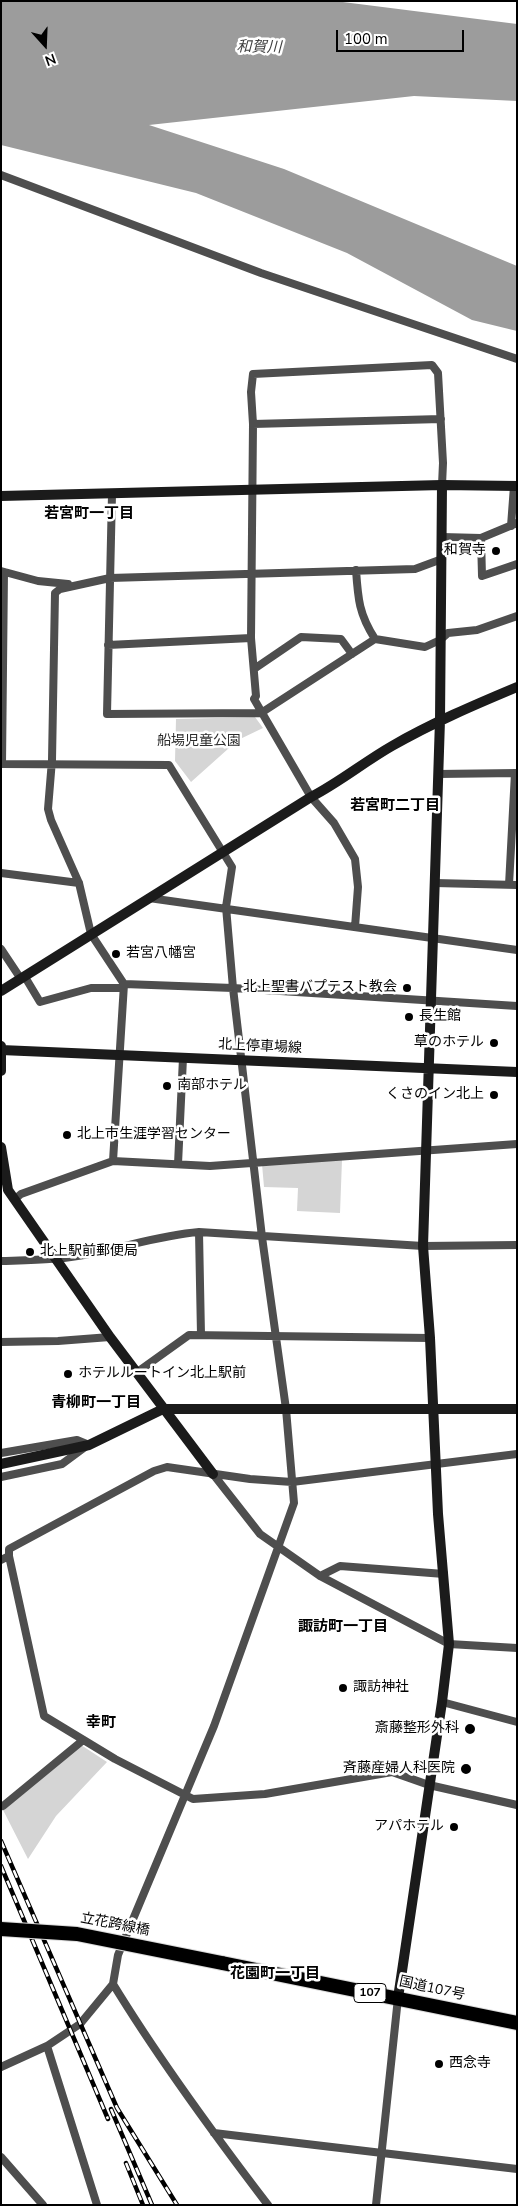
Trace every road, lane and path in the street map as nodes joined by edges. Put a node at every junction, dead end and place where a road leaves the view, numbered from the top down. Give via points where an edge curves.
1 (1, 175) edge
2 (517, 359) edge
3 (441, 420) junction
4 (253, 424) junction
5 (442, 485) junction
6 (516, 486) edge
7 (252, 491) junction
8 (112, 494) junction
9 (1, 496) edge
10 (514, 524) edge
11 (442, 537) junction
12 (481, 538) junction
13 (442, 560) junction
14 (517, 564) edge
15 (356, 570) junction
16 (3, 572) edge
17 (252, 572) junction
18 (110, 578) junction
19 (75, 585) junction
20 (517, 616) edge
21 (251, 638) junction
22 (375, 639) junction
23 (440, 640) junction
24 (108, 645) junction
25 (352, 654) junction
26 (254, 669) junction
27 (517, 687) edge
28 (260, 713) junction
29 (440, 720) junction
30 (1, 764) edge
31 (52, 765) junction
32 (516, 773) edge
33 (438, 774) junction
34 (311, 797) junction
35 (224, 852) junction
36 (1, 873) edge
37 (78, 883) junction
38 (434, 883) junction
39 (513, 885) edge
40 (149, 898) junction
41 (226, 907) junction
42 (355, 927) junction
43 (91, 934) junction
44 (432, 938) junction
45 (1, 949) edge
46 (517, 950) edge
47 (23, 978) junction
48 (124, 986) junction
49 (233, 988) junction
50 (1, 992) edge
51 (431, 1002) junction
52 (517, 1006) edge
53 (1, 1048) edge
54 (119, 1055) junction
55 (183, 1058) junction
56 (241, 1060) junction
57 (428, 1069) junction
58 (1, 1071) edge
59 (517, 1072) edge
60 (517, 1144) edge
61 (1, 1148) edge
62 (426, 1151) junction
63 (113, 1161) junction
64 (253, 1161) junction
65 (178, 1164) junction
66 (15, 1199) junction
67 (198, 1232) junction
68 (262, 1237) junction
69 (517, 1245) edge
70 (423, 1246) junction
71 (57, 1259) junction
72 (1, 1261) edge
73 (201, 1335) junction
74 (276, 1336) junction
75 (110, 1337) junction
76 (430, 1338) junction
77 (1, 1342) edge
78 (136, 1373) junction
79 (163, 1409) junction
80 (286, 1409) junction
81 (517, 1409) edge
82 (433, 1410) junction
83 (89, 1445) junction
84 (1, 1453) edge
85 (517, 1454) edge
86 (435, 1463) junction
87 (1, 1464) edge
88 (213, 1474) junction
89 (1, 1477) edge
90 (292, 1482) junction
91 (278, 1546) junction
92 (5, 1558) edge
93 (444, 1574) junction
94 (320, 1576) junction
95 (449, 1644) junction
96 (517, 1648) edge
97 (442, 1702) junction
98 (517, 1722) edge
99 (82, 1741) junction
100 (428, 1785) junction
101 (184, 1794) junction
102 (517, 1805) edge
103 (3, 1806) dead end
104 (1, 1929) edge
105 (222, 1963) joint
106 (113, 1984) junction
107 (398, 1998) junction
108 (517, 2023) edge
109 (47, 2046) junction
110 (1, 2066) edge
111 (214, 2133) junction
112 (382, 2153) junction
113 (1, 2157) edge
114 (517, 2169) edge
115 (43, 2205) edge
116 (97, 2205) edge
117 (268, 2205) edge
118 (376, 2205) edge

1 - 2 street via 261,274
3 - 4 street
3 - 4 street via 438,374 432,365 254,374 251,392
3 - 5 street
4 - 7 street
5 - 6 street
5 - 7 street
5 - 11 street
6 - 10 street
7 - 8 street
7 - 17 street
8 - 9 street
8 - 18 street
10 - 12 street
11 - 12 street
11 - 13 street
12 - 14 street via 482,576
13 - 15 street via 415,568
13 - 23 street
15 - 17 street
15 - 22 street via 358,602
16 - 19 street
16 - 30 street
17 - 18 street
17 - 21 street
18 - 19 street
18 - 24 street
19 - 31 street via 55,593
20 - 23 street via 477,630 448,633
21 - 24 street
21 - 26 street
22 - 23 street via 425,647
22 - 25 street
23 - 29 street
24 - 28 street via 108,714
25 - 26 street via 341,639 301,637
25 - 28 street
26 - 28 street via 254,699
27 - 29 street
28 - 34 street via 271,725
29 - 33 street
29 - 34 street
30 - 31 street
31 - 35 street via 169,765
31 - 37 street via 49,815
32 - 33 street
32 - 39 street
33 - 38 street
34 - 35 street
34 - 42 street via 334,823 355,859 358,887
35 - 40 street
35 - 41 street via 232,867
36 - 37 street
37 - 43 street
38 - 39 street
38 - 44 street
40 - 41 street
40 - 43 street
41 - 42 street
41 - 49 street
42 - 44 street
43 - 47 street
43 - 48 street
44 - 46 street
44 - 51 street
45 - 47 street
47 - 48 street via 40,1002 90,988
47 - 50 street
48 - 49 street
48 - 54 street
49 - 51 street
49 - 56 street
51 - 52 street
51 - 57 street
53 - 54 street, 北上停車場線
53 - 58 street
54 - 55 street, 北上停車場線
54 - 63 street
55 - 56 street, 北上停車場線
55 - 65 street
56 - 57 street, 北上停車場線
56 - 64 street
57 - 59 street, 北上停車場線
57 - 62 street
60 - 62 street
61 - 66 street via 8,1190
62 - 64 street
62 - 70 street
63 - 65 street
63 - 66 street
64 - 65 street via 210,1166
64 - 68 street
66 - 71 street
67 - 68 street
67 - 71 street via 169,1234 93,1254
67 - 73 street
68 - 70 street
68 - 74 street
69 - 70 street
70 - 76 street
71 - 72 street
71 - 75 street
73 - 74 street
73 - 78 street via 189,1335
74 - 76 street
74 - 80 street
75 - 77 street
75 - 78 street
76 - 82 street
78 - 79 street
79 - 80 street
79 - 83 street
79 - 88 street
80 - 82 street
80 - 90 street
81 - 82 street
82 - 86 street
83 - 84 street via 77,1440
83 - 87 street
83 - 89 street via 62,1464
85 - 86 street
86 - 90 street
86 - 93 street
88 - 90 street
88 - 91 street via 260,1534
88 - 92 street via 167,1468 154,1471 9,1549
90 - 91 street via 294,1503
91 - 94 street
91 - 101 street via 214,1726
92 - 99 street via 44,1716
93 - 94 street via 340,1566
93 - 95 street
94 - 95 street
95 - 96 street
95 - 97 street
97 - 98 street
97 - 100 street
99 - 101 street
99 - 103 street
100 - 101 street via 392,1772 265,1794 193,1799
100 - 102 street
100 - 107 street
101 - 106 street via 118,1955
104 - 105 highway, 立花跨線橋 / 107, bridge via 77,1934
105 - 107 highway, 国道107号 / 107
106 - 109 street via 80,2024
106 - 111 street
107 - 108 highway, 国道107号 / 107
107 - 112 street
109 - 110 street
109 - 116 street
111 - 112 street
111 - 117 street
112 - 114 street
112 - 118 street
113 - 115 street

